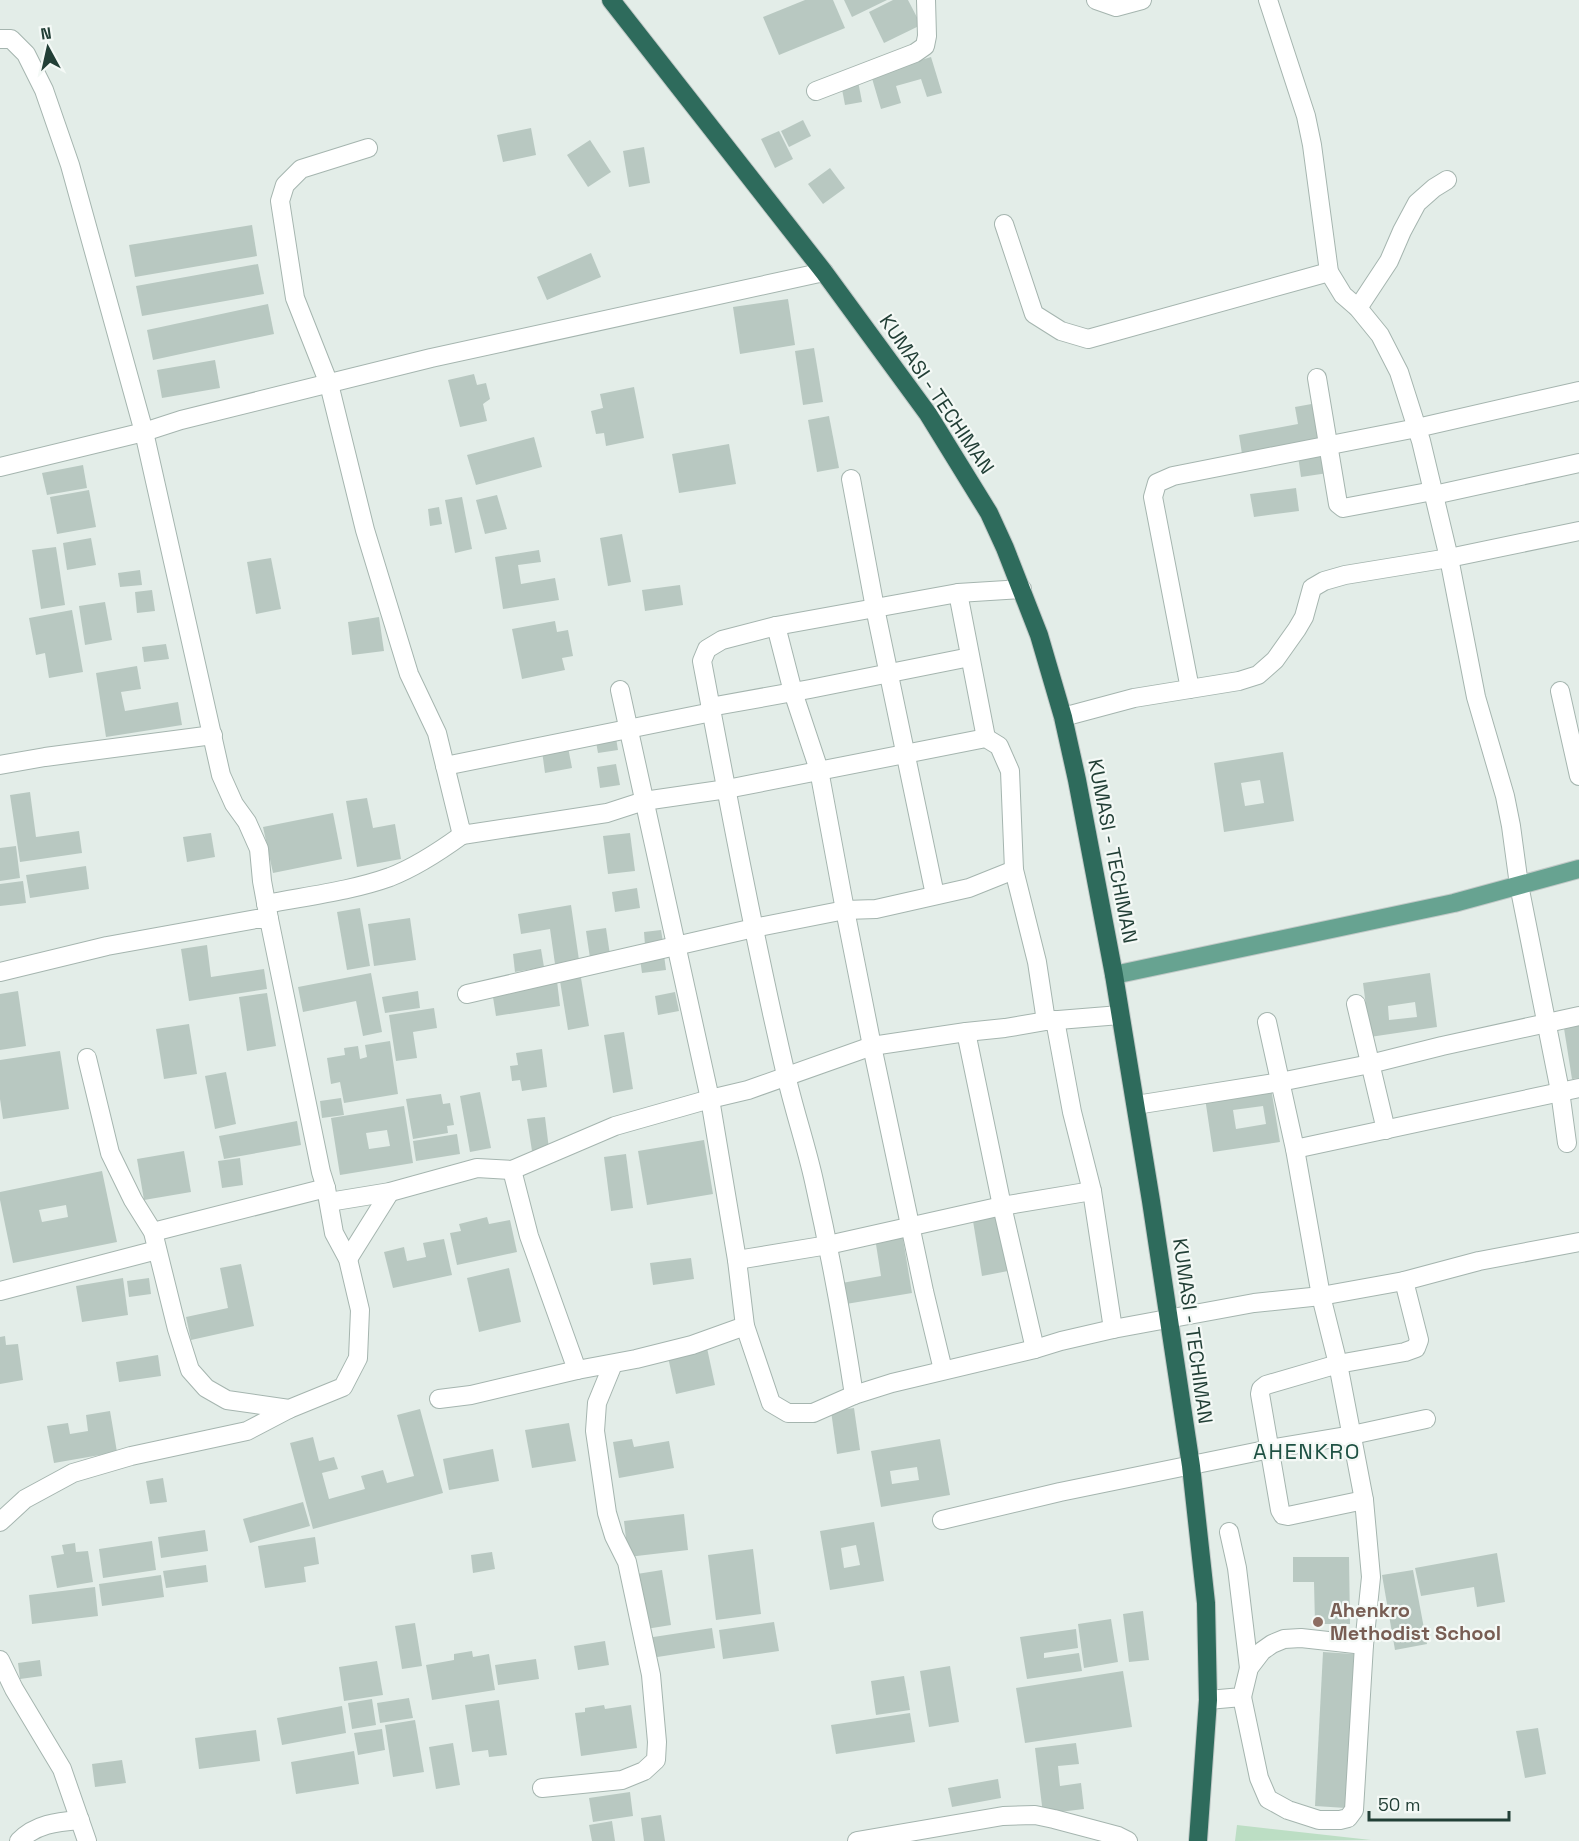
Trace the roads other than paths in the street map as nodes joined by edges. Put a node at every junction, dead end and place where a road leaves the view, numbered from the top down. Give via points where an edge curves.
1 (612, 0) edge
2 (926, 0) edge
3 (1096, 0) edge
4 (1142, 0) edge
5 (1268, 0) edge
6 (0, 39) edge
7 (816, 91) dead end
8 (368, 148) dead end
9 (1447, 180) dead end
10 (1004, 224) dead end
11 (824, 272) junction
12 (1329, 272) junction
13 (1358, 308) junction
14 (1317, 378) dead end
15 (329, 384) junction
16 (1579, 391) edge
17 (1417, 428) junction
18 (144, 432) junction
19 (1329, 445) junction
20 (1579, 463) edge
21 (0, 466) edge
22 (850, 479) dead end
23 (1433, 493) junction
24 (1579, 531) edge
25 (1449, 558) junction
26 (1022, 589) junction
27 (958, 593) junction
28 (875, 608) junction
29 (776, 626) junction
30 (970, 657) junction
31 (889, 673) junction
32 (1190, 689) junction
33 (620, 690) dead end
34 (1560, 691) dead end
35 (793, 692) junction
36 (711, 710) junction
37 (1063, 717) junction
38 (628, 730) junction
39 (213, 735) junction
40 (986, 738) junction
41 (906, 753) junction
42 (0, 765) edge
43 (445, 766) junction
44 (819, 770) junction
45 (1579, 776) edge
46 (727, 789) junction
47 (644, 801) junction
48 (462, 835) junction
49 (1579, 869) edge
50 (1014, 870) junction
51 (1519, 885) junction
52 (934, 895) junction
53 (844, 910) junction
54 (267, 911) junction
55 (754, 928) junction
56 (676, 947) junction
57 (0, 972) edge
58 (1114, 975) junction
59 (467, 994) dead end
60 (1356, 1004) dead end
61 (1120, 1016) junction
62 (1579, 1017) edge
63 (1050, 1021) junction
64 (1267, 1022) dead end
65 (1545, 1023) junction
66 (966, 1032) junction
67 (872, 1046) junction
68 (87, 1058) dead end
69 (1371, 1064) junction
70 (786, 1076) junction
71 (1280, 1082) junction
72 (1579, 1088) edge
73 (1560, 1091) junction
74 (710, 1099) junction
75 (1136, 1105) junction
76 (1386, 1130) junction
77 (1567, 1143) dead end
78 (1295, 1149) junction
79 (512, 1170) junction
80 (1092, 1191) junction
81 (390, 1192) junction
82 (327, 1195) junction
83 (1002, 1206) junction
84 (910, 1226) junction
85 (155, 1241) junction
86 (1579, 1242) edge
87 (828, 1245) junction
88 (348, 1259) junction
89 (737, 1260) junction
90 (1404, 1281) junction
91 (0, 1291) edge
92 (1321, 1296) junction
93 (1169, 1318) junction
94 (745, 1326) junction
95 (1113, 1329) junction
96 (1035, 1349) junction
97 (613, 1364) junction
98 (1338, 1364) junction
99 (577, 1370) junction
100 (943, 1370) junction
101 (854, 1395) junction
102 (439, 1399) dead end
103 (289, 1409) junction
104 (1426, 1419) dead end
105 (1352, 1435) junction
106 (1270, 1449) junction
107 (1191, 1466) junction
108 (1364, 1500) junction
109 (942, 1520) dead end
110 (0, 1522) edge
111 (1229, 1532) dead end
112 (1364, 1645) junction
113 (0, 1660) edge
114 (1249, 1668) junction
115 (1242, 1697) junction
116 (1208, 1700) junction
117 (542, 1788) dead end
118 (80, 1820) junction
119 (19, 1841) edge
120 (87, 1841) edge
121 (857, 1841) edge
122 (1128, 1841) edge
123 (1198, 1841) edge

1 - 11 highway, KUMASI - TECHIMAN
2 - 7 street via 925,46
3 - 4 street via 1116,7
5 - 12 street via 1306,116
6 - 18 street via 11,39 26,54 44,90 70,165
8 - 15 street via 301,169 285,185 280,201 295,298
9 - 13 street via 1417,203 1389,261
10 - 12 street via 1034,314 1061,331 1088,339
11 - 15 street
11 - 26 highway, KUMASI - TECHIMAN via 940,433 988,513
12 - 13 street via 1343,296
13 - 17 street via 1380,335 1399,372
14 - 19 street
15 - 18 street
15 - 43 street via 364,530 409,674 437,733
16 - 17 street
17 - 19 street
17 - 23 street
18 - 21 street
18 - 39 street
19 - 23 street via 1338,504 1343,508
19 - 32 street via 1157,483 1153,497
20 - 23 street
22 - 28 street
23 - 25 street
24 - 25 street
25 - 32 street via 1324,581 1312,588 1304,617 1275,660 1258,675
25 - 51 street via 1476,697 1505,796
26 - 27 street
26 - 37 highway, KUMASI - TECHIMAN via 1040,635
27 - 28 street
27 - 30 street
28 - 29 street
28 - 31 street
29 - 35 street
29 - 36 street via 722,640 707,649 702,661
30 - 31 street
30 - 40 street
31 - 35 street
31 - 41 street
32 - 37 street via 1134,698
33 - 38 street
34 - 45 street
35 - 36 street
35 - 44 street
36 - 38 street
36 - 46 street
37 - 58 highway, KUMASI - TECHIMAN
38 - 43 street
38 - 47 street
39 - 42 street
39 - 54 street via 221,775 259,849
40 - 41 street
40 - 50 street via 999,746 1010,771
41 - 44 street
41 - 52 street
43 - 48 street
44 - 46 street
44 - 53 street
46 - 47 street
46 - 55 street
47 - 48 street via 607,813
47 - 56 street
48 - 54 street via 437,854 390,877
49 - 51 main road
50 - 52 street via 969,888
50 - 63 street
51 - 58 main road via 1454,903
51 - 65 street
52 - 53 street via 876,909
53 - 55 street
53 - 67 street
54 - 57 street via 256,919 107,946
54 - 82 street
55 - 56 street
55 - 70 street
56 - 59 street
56 - 74 street
58 - 61 highway, KUMASI - TECHIMAN
60 - 69 street
61 - 63 street
61 - 75 highway, KUMASI - TECHIMAN
62 - 65 street
63 - 66 street
63 - 80 street
64 - 71 street
65 - 69 street
65 - 73 street
66 - 67 street
66 - 83 street
67 - 70 street
67 - 84 street
68 - 85 street via 110,1153
69 - 71 street
69 - 76 street
70 - 74 street
70 - 87 street
71 - 75 street
71 - 78 street
72 - 73 street
73 - 76 street
73 - 77 street
74 - 79 street via 615,1126
74 - 89 street
75 - 93 highway, KUMASI - TECHIMAN
76 - 78 street
78 - 92 street
79 - 81 street via 477,1168
79 - 99 street via 529,1236
80 - 83 street
80 - 95 street
81 - 82 street
81 - 88 street
82 - 85 street
82 - 88 street via 334,1233
83 - 84 street
83 - 96 street
84 - 87 street
84 - 100 street
85 - 91 street
85 - 103 street via 190,1370 206,1388 227,1400
86 - 90 street via 1479,1261
87 - 89 street
87 - 101 street
88 - 103 street via 360,1310 358,1358 343,1387
89 - 94 street
90 - 92 street
90 - 98 street via 1419,1340 1416,1348
92 - 93 street
92 - 98 street
93 - 95 street
93 - 107 highway, KUMASI - TECHIMAN
94 - 97 street via 692,1345
94 - 101 street via 771,1403 788,1413 813,1413
95 - 96 street
96 - 100 street
97 - 99 street
97 - 117 street via 597,1403 595,1431 607,1513 627,1562 651,1675 656,1760 644,1771 622,1780
98 - 105 street
98 - 106 street via 1261,1389
99 - 102 street
100 - 101 street
103 - 110 street via 247,1431 73,1473 25,1499
104 - 105 street
105 - 106 street
105 - 108 street
106 - 107 street
106 - 108 street via 1283,1515
107 - 109 street
107 - 116 highway, KUMASI - TECHIMAN via 1206,1603
108 - 112 street via 1371,1577
111 - 114 street
112 - 114 street via 1284,1639 1262,1651
112 - 115 street via 1354,1810 1348,1818 1319,1820 1288,1810 1268,1798 1258,1778
113 - 118 street via 62,1769
114 - 115 street
115 - 116 street
116 - 123 highway, KUMASI - TECHIMAN
118 - 119 street via 52,1822
118 - 120 street
121 - 122 street via 1003,1816 1035,1815

